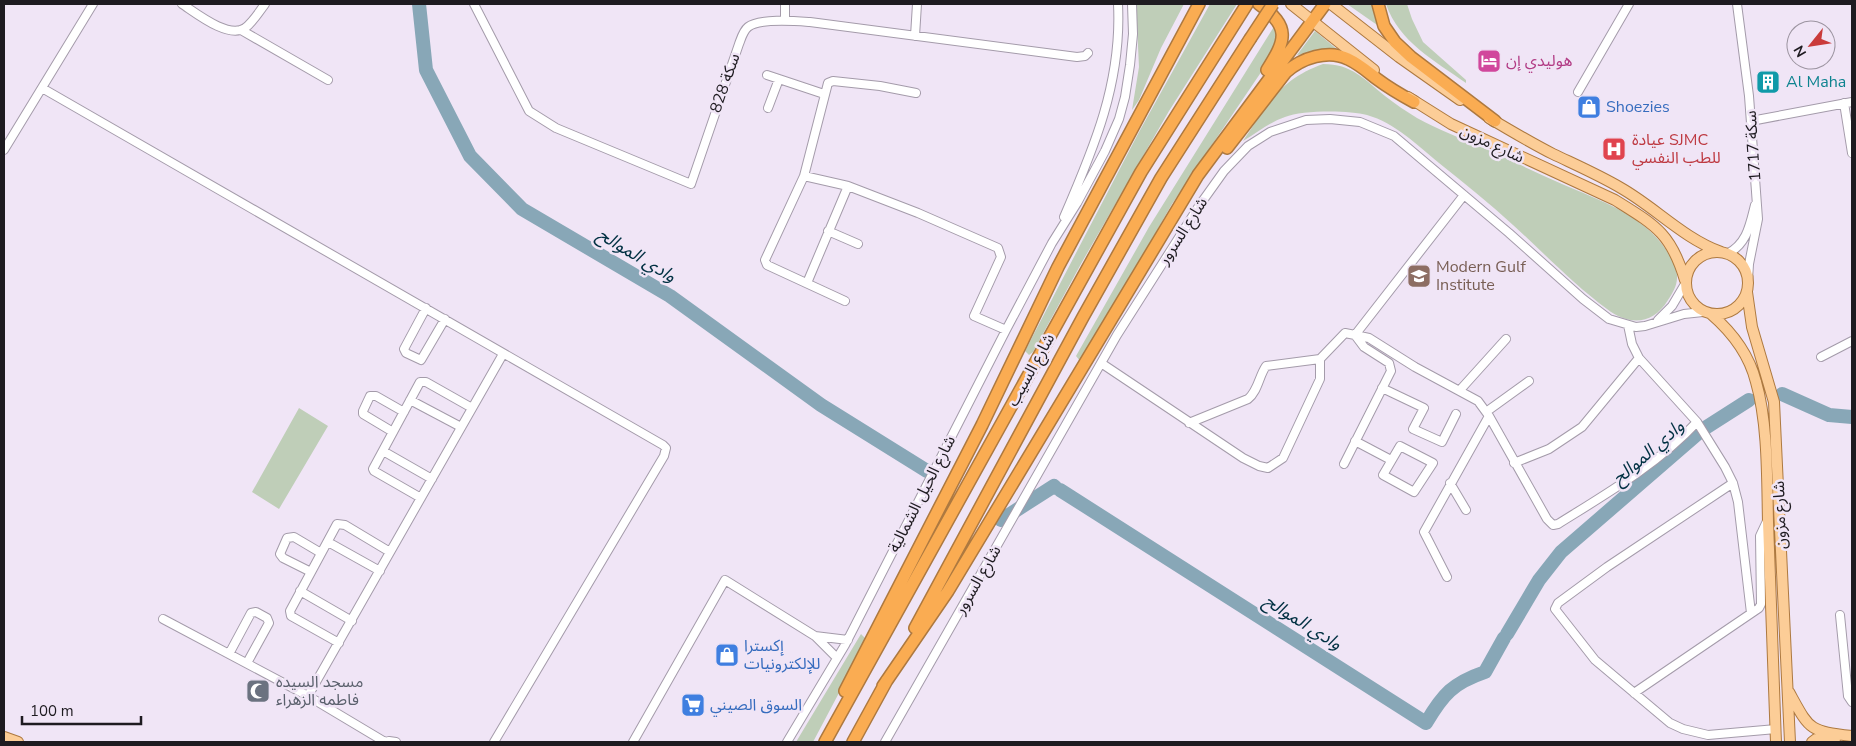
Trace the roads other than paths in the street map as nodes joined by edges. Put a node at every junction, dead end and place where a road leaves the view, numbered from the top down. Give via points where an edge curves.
1 (93, 4) edge
2 (182, 4) edge
3 (265, 4) edge
4 (474, 4) edge
5 (785, 4) edge
6 (917, 4) edge
7 (1118, 4) edge
8 (1132, 4) edge
9 (1192, 4) edge
10 (1199, 4) edge
11 (1207, 4) edge
12 (1247, 4) edge
13 (1259, 4) edge
14 (1273, 4) edge
15 (1292, 4) edge
16 (1325, 4) edge
17 (1331, 4) edge
18 (1378, 4) edge
19 (1629, 4) edge
20 (1737, 4) edge
21 (785, 21) junction
22 (1119, 21) junction
23 (1312, 21) junction
24 (241, 30) junction
25 (1133, 34) junction
26 (915, 36) junction
27 (1174, 50) junction
28 (1088, 53) dead end
29 (1165, 66) junction
30 (767, 74) dead end
31 (779, 78) junction
32 (328, 80) dead end
33 (42, 88) junction
34 (1578, 92) dead end
35 (916, 93) dead end
36 (824, 94) junction
37 (1414, 102) junction
38 (1848, 102) edge
39 (768, 108) dead end
40 (1495, 121) junction
41 (1752, 121) junction
42 (1235, 125) junction
43 (4, 150) edge
44 (1852, 153) edge
45 (1198, 175) junction
46 (804, 176) junction
47 (848, 186) junction
48 (1464, 195) junction
49 (1756, 198) junction
50 (828, 231) junction
51 (1052, 243) junction
52 (858, 244) dead end
53 (1724, 253) junction
54 (1685, 282) junction
55 (807, 283) junction
56 (1748, 287) junction
57 (845, 301) dead end
58 (426, 308) junction
59 (1707, 313) junction
60 (444, 319) junction
61 (1655, 323) junction
62 (1628, 325) junction
63 (1006, 330) junction
64 (1355, 335) junction
65 (1506, 339) dead end
66 (1852, 341) edge
67 (503, 354) junction
68 (1821, 356) dead end
69 (1639, 358) junction
70 (1320, 359) junction
71 (1101, 363) junction
72 (1530, 381) dead end
73 (1382, 388) junction
74 (1460, 390) junction
75 (410, 400) junction
76 (472, 408) junction
77 (404, 412) junction
78 (1456, 414) dead end
79 (1487, 414) junction
80 (1697, 422) junction
81 (1189, 423) junction
82 (461, 427) junction
83 (393, 432) junction
84 (1355, 442) junction
85 (383, 450) junction
86 (1391, 460) junction
87 (1514, 463) junction
88 (1344, 464) dead end
89 (432, 479) junction
90 (1450, 483) junction
91 (1732, 483) junction
92 (421, 498) junction
93 (1466, 510) dead end
94 (1768, 518) junction
95 (328, 542) junction
96 (390, 552) junction
97 (321, 553) junction
98 (380, 570) junction
99 (311, 572) junction
100 (1447, 577) dead end
101 (300, 591) junction
102 (1752, 613) junction
103 (1840, 615) dead end
104 (163, 618) dead end
105 (352, 621) junction
106 (814, 636) junction
107 (848, 640) junction
108 (339, 643) junction
109 (229, 654) junction
110 (837, 658) junction
111 (247, 663) junction
112 (883, 686) junction
113 (1788, 690) junction
114 (1634, 693) junction
115 (308, 696) junction
116 (1852, 702) edge
117 (1776, 729) junction
118 (4, 737) edge
119 (1852, 737) edge
120 (1837, 741) edge
121 (18, 742) edge
122 (385, 742) edge
123 (396, 742) edge
124 (494, 742) edge
125 (633, 742) edge
126 (787, 742) edge
127 (825, 742) edge
128 (853, 742) edge
129 (885, 742) edge
130 (1776, 742) edge
131 (1790, 742) edge
132 (1812, 742) edge

1 - 33 street
2 - 24 street via 223,29
3 - 24 street
4 - 21 street, سكة 828 via 529,111 556,128 691,184 745,30 756,23
5 - 21 street
6 - 26 street
7 - 22 street, شارع الحيل الشمالية
8 - 25 street, شارع الحيل الشمالية
9 - 29 highway via 1171,41
10 - 27 highway
11 - 27 highway
12 - 127 highway, شارع السيب via 1141,172
13 - 42 highway via 1279,23 1283,36 1281,46 1246,101
14 - 112 highway, شارع السيب, bridge via 1161,178
15 - 23 main road, شارع مزون
16 - 23 highway
17 - 40 main road, شارع مزون via 1445,91
18 - 40 highway via 1384,26 1395,42
19 - 34 street
20 - 41 street, سكة 1717
21 - 26 street, سكة 828
22 - 25 street
22 - 51 street, شارع الحيل الشمالية via 1106,110 1096,143
23 - 37 main road, شارع مزون
23 - 42 highway
24 - 32 street
25 - 51 street, شارع الحيل الشمالية via 1119,119 1091,177
26 - 28 street, سكة 828 via 1077,57
27 - 29 highway
29 - 127 highway via 1058,267 982,425 842,696
30 - 31 street
31 - 36 street
31 - 39 street
33 - 43 street
33 - 58 street
35 - 36 street via 832,81
36 - 46 street
37 - 45 highway via 1347,58 1326,56 1305,60 1286,72 1223,154
37 - 54 main road, شارع مزون via 1451,124 1615,200 1652,223 1674,249
38 - 41 street
38 - 44 street
40 - 53 main road, شارع مزون via 1623,189 1690,238
41 - 49 street, سكة 1717
42 - 45 highway
45 - 112 highway via 953,583
46 - 47 street
46 - 55 street via 765,262
47 - 50 street
47 - 63 street via 998,248 1001,257 974,316
48 - 62 street, شارع السرور via 1582,299 1609,319
48 - 64 street
48 - 71 street, شارع السرور via 1394,136 1360,122 1306,120 1270,132 1248,146 1224,171
49 - 53 street, سكة 1717 via 1740,246
49 - 56 street, سكة 1717 via 1758,219
50 - 52 street
50 - 55 street
51 - 63 street, شارع الحيل الشمالية
53 - 54 main road via 1705,254 1695,260
53 - 56 main road via 1742,264
54 - 59 main road via 1690,301
54 - 61 street via 1672,306
55 - 57 street
56 - 59 main road via 1742,302 1734,310 1722,315
56 - 113 main road, شارع مزون via 1752,327 1774,402
58 - 60 street
58 - 60 street via 404,349 406,353 421,360
59 - 61 street, شارع السرور via 1684,314
59 - 94 main road, شارع مزون via 1725,326 1738,343 1756,382 1762,412
60 - 67 street
61 - 62 street, شارع السرور via 1636,327
62 - 69 street
63 - 107 street, شارع الحيل الشمالية
64 - 70 street via 1345,333
64 - 73 street via 1364,347 1389,364 1391,371
64 - 74 street via 1369,338
65 - 74 street
66 - 68 street
67 - 76 street
67 - 124 street via 666,448 665,455
69 - 80 street
69 - 87 street via 1582,427 1549,449
70 - 81 street via 1266,366 1248,399
70 - 81 street via 1320,379 1283,458 1275,465 1268,468 1259,466
71 - 81 street
71 - 129 street, شارع السرور
72 - 79 street
73 - 78 street via 1424,408 1413,429 1442,442
73 - 84 street
74 - 79 street via 1478,401
75 - 76 street via 422,381
75 - 77 street
75 - 82 street
76 - 82 street
77 - 83 street
77 - 83 street via 376,396 370,396 363,414
79 - 87 street
79 - 90 street
80 - 87 street via 1683,437 1619,486 1558,524 1548,519
80 - 91 street
82 - 89 street
83 - 85 street
84 - 86 street
84 - 88 street
85 - 89 street
85 - 92 street via 374,471
86 - 86 street via 1383,475 1414,492 1433,463 1400,446
89 - 92 street
90 - 93 street
90 - 100 street via 1424,532
91 - 102 street via 1738,502
91 - 114 street via 1607,567 1556,606 1555,609 1595,660
92 - 96 street
94 - 102 street via 1760,536 1762,604
94 - 117 main road, شارع مزون
95 - 96 street via 337,524 344,525
95 - 97 street
95 - 98 street
96 - 98 street
97 - 99 street
97 - 99 street via 294,537 287,538 280,554
98 - 105 street
99 - 101 street
101 - 105 street
101 - 108 street via 290,611 292,616
102 - 114 street
103 - 116 street via 1848,696
104 - 109 street
105 - 108 street
106 - 107 street
106 - 110 street
106 - 125 street via 725,580
107 - 110 street, شارع الحيل الشمالية
108 - 115 street
109 - 111 street
109 - 111 street via 251,613 256,612 267,618 269,623
110 - 126 street, شارع الحيل الشمالية
111 - 115 street
112 - 128 highway, شارع السيب
113 - 119 main road via 1804,719 1814,729
113 - 131 main road, شارع مزون
114 - 117 street via 1670,723 1708,735
115 - 122 street
117 - 130 main road, شارع مزون
118 - 121 main road
119 - 120 main road
120 - 132 main road
122 - 123 street

